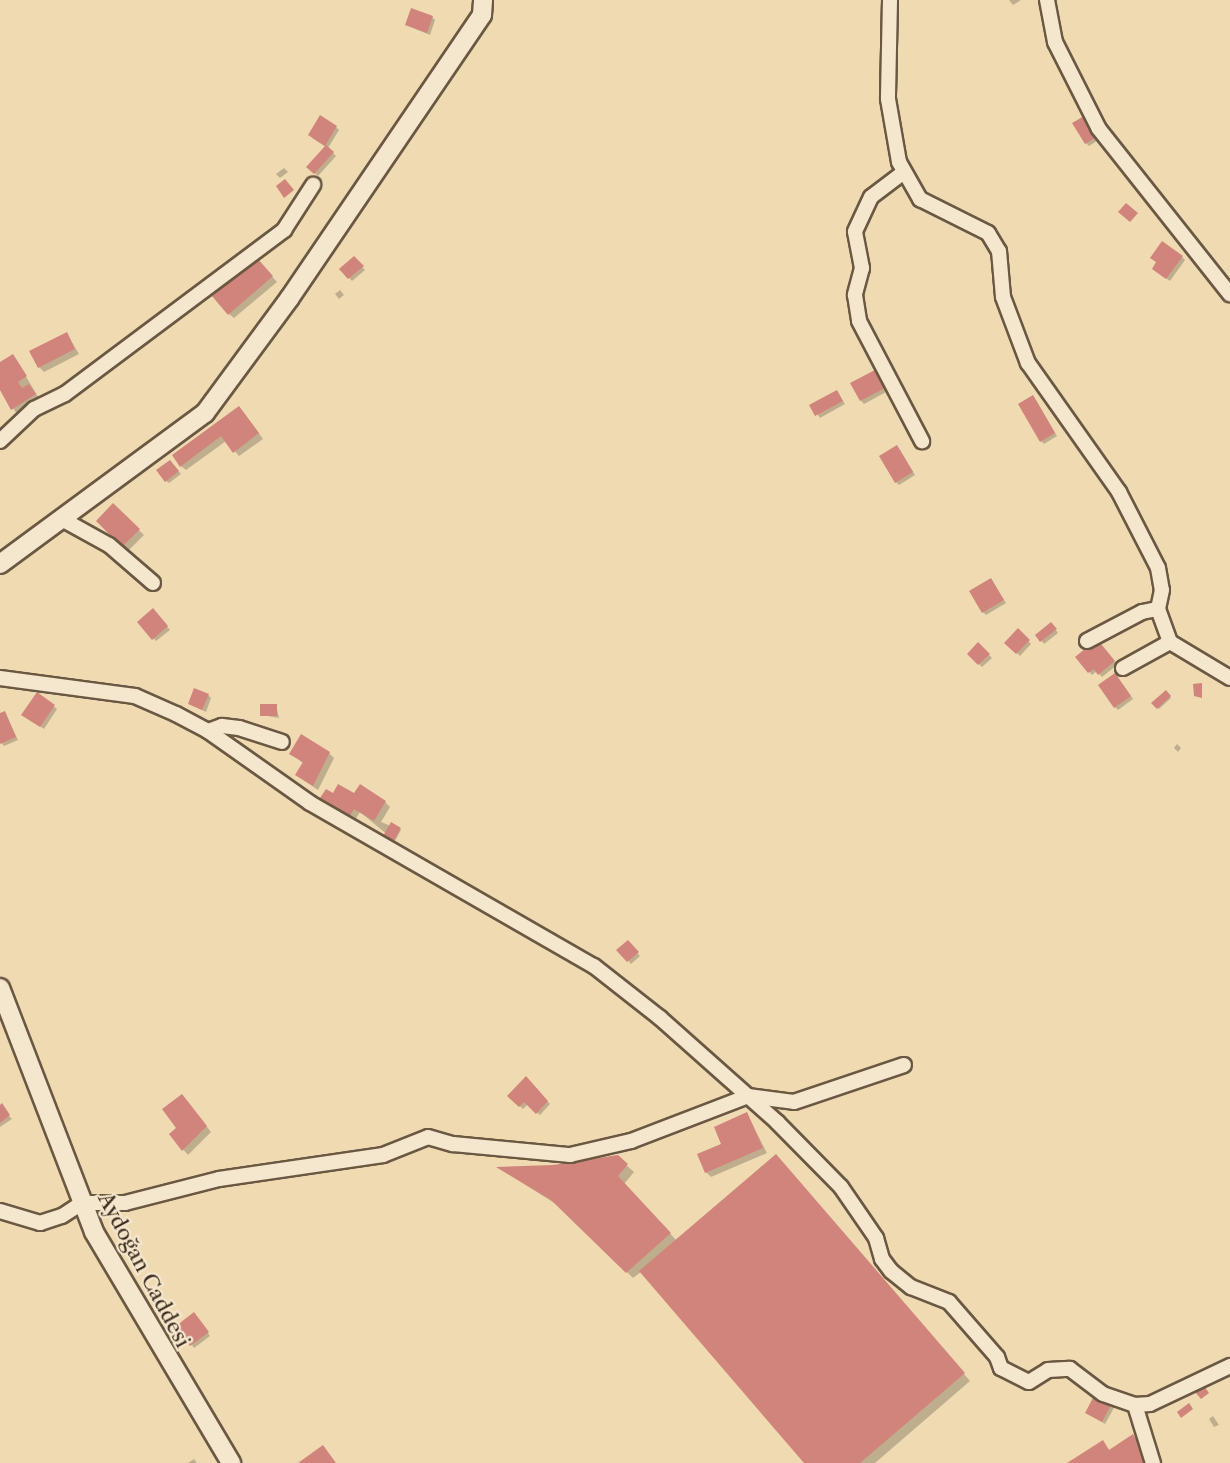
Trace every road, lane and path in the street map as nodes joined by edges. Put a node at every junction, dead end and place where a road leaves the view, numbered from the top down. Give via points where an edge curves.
1 (483, 0) edge
2 (890, 0) edge
3 (1047, 0) edge
4 (904, 172) junction
5 (313, 185) dead end
6 (1230, 294) edge
7 (0, 441) edge
8 (922, 441) dead end
9 (60, 518) junction
10 (0, 564) edge
11 (153, 583) dead end
12 (1158, 609) junction
13 (1088, 641) dead end
14 (1170, 642) junction
15 (1123, 668) dead end
16 (0, 678) edge
17 (1230, 678) edge
18 (208, 731) junction
19 (282, 742) dead end
20 (0, 988) edge
21 (904, 1065) dead end
22 (748, 1096) junction
23 (82, 1203) junction
24 (0, 1211) edge
25 (1230, 1366) edge
26 (1135, 1405) junction
27 (231, 1463) edge
28 (1152, 1463) edge

1 - 9 street via 482,15 476,25 296,290 206,413
2 - 4 street via 888,99 898,162
3 - 6 street via 1055,42 1099,129
4 - 8 street via 871,197 855,232 862,268 855,295 859,321
4 - 12 street via 920,200 988,232 999,251 1003,297 1028,363 1119,492 1158,568 1162,590
5 - 7 street via 284,230 65,394 34,409
9 - 10 street
9 - 11 street via 109,545
12 - 13 street via 1142,612
12 - 14 street
14 - 15 street
14 - 17 street
16 - 18 street via 135,696
18 - 19 street via 222,726 239,728
18 - 22 street via 310,803 594,966
20 - 23 street, Aydoğan Caddesi
21 - 22 street via 794,1102
22 - 23 street via 630,1141 570,1155 453,1144 428,1137 383,1155 219,1179 125,1203
22 - 26 street via 841,1187 876,1238 882,1259 891,1271 911,1287 949,1302 997,1357 1001,1368 1029,1382 1048,1370 1070,1369 1103,1394
23 - 24 street via 62,1216 40,1222
23 - 27 street, Aydoğan Caddesi via 154,1340
25 - 26 street via 1150,1404
26 - 28 street

